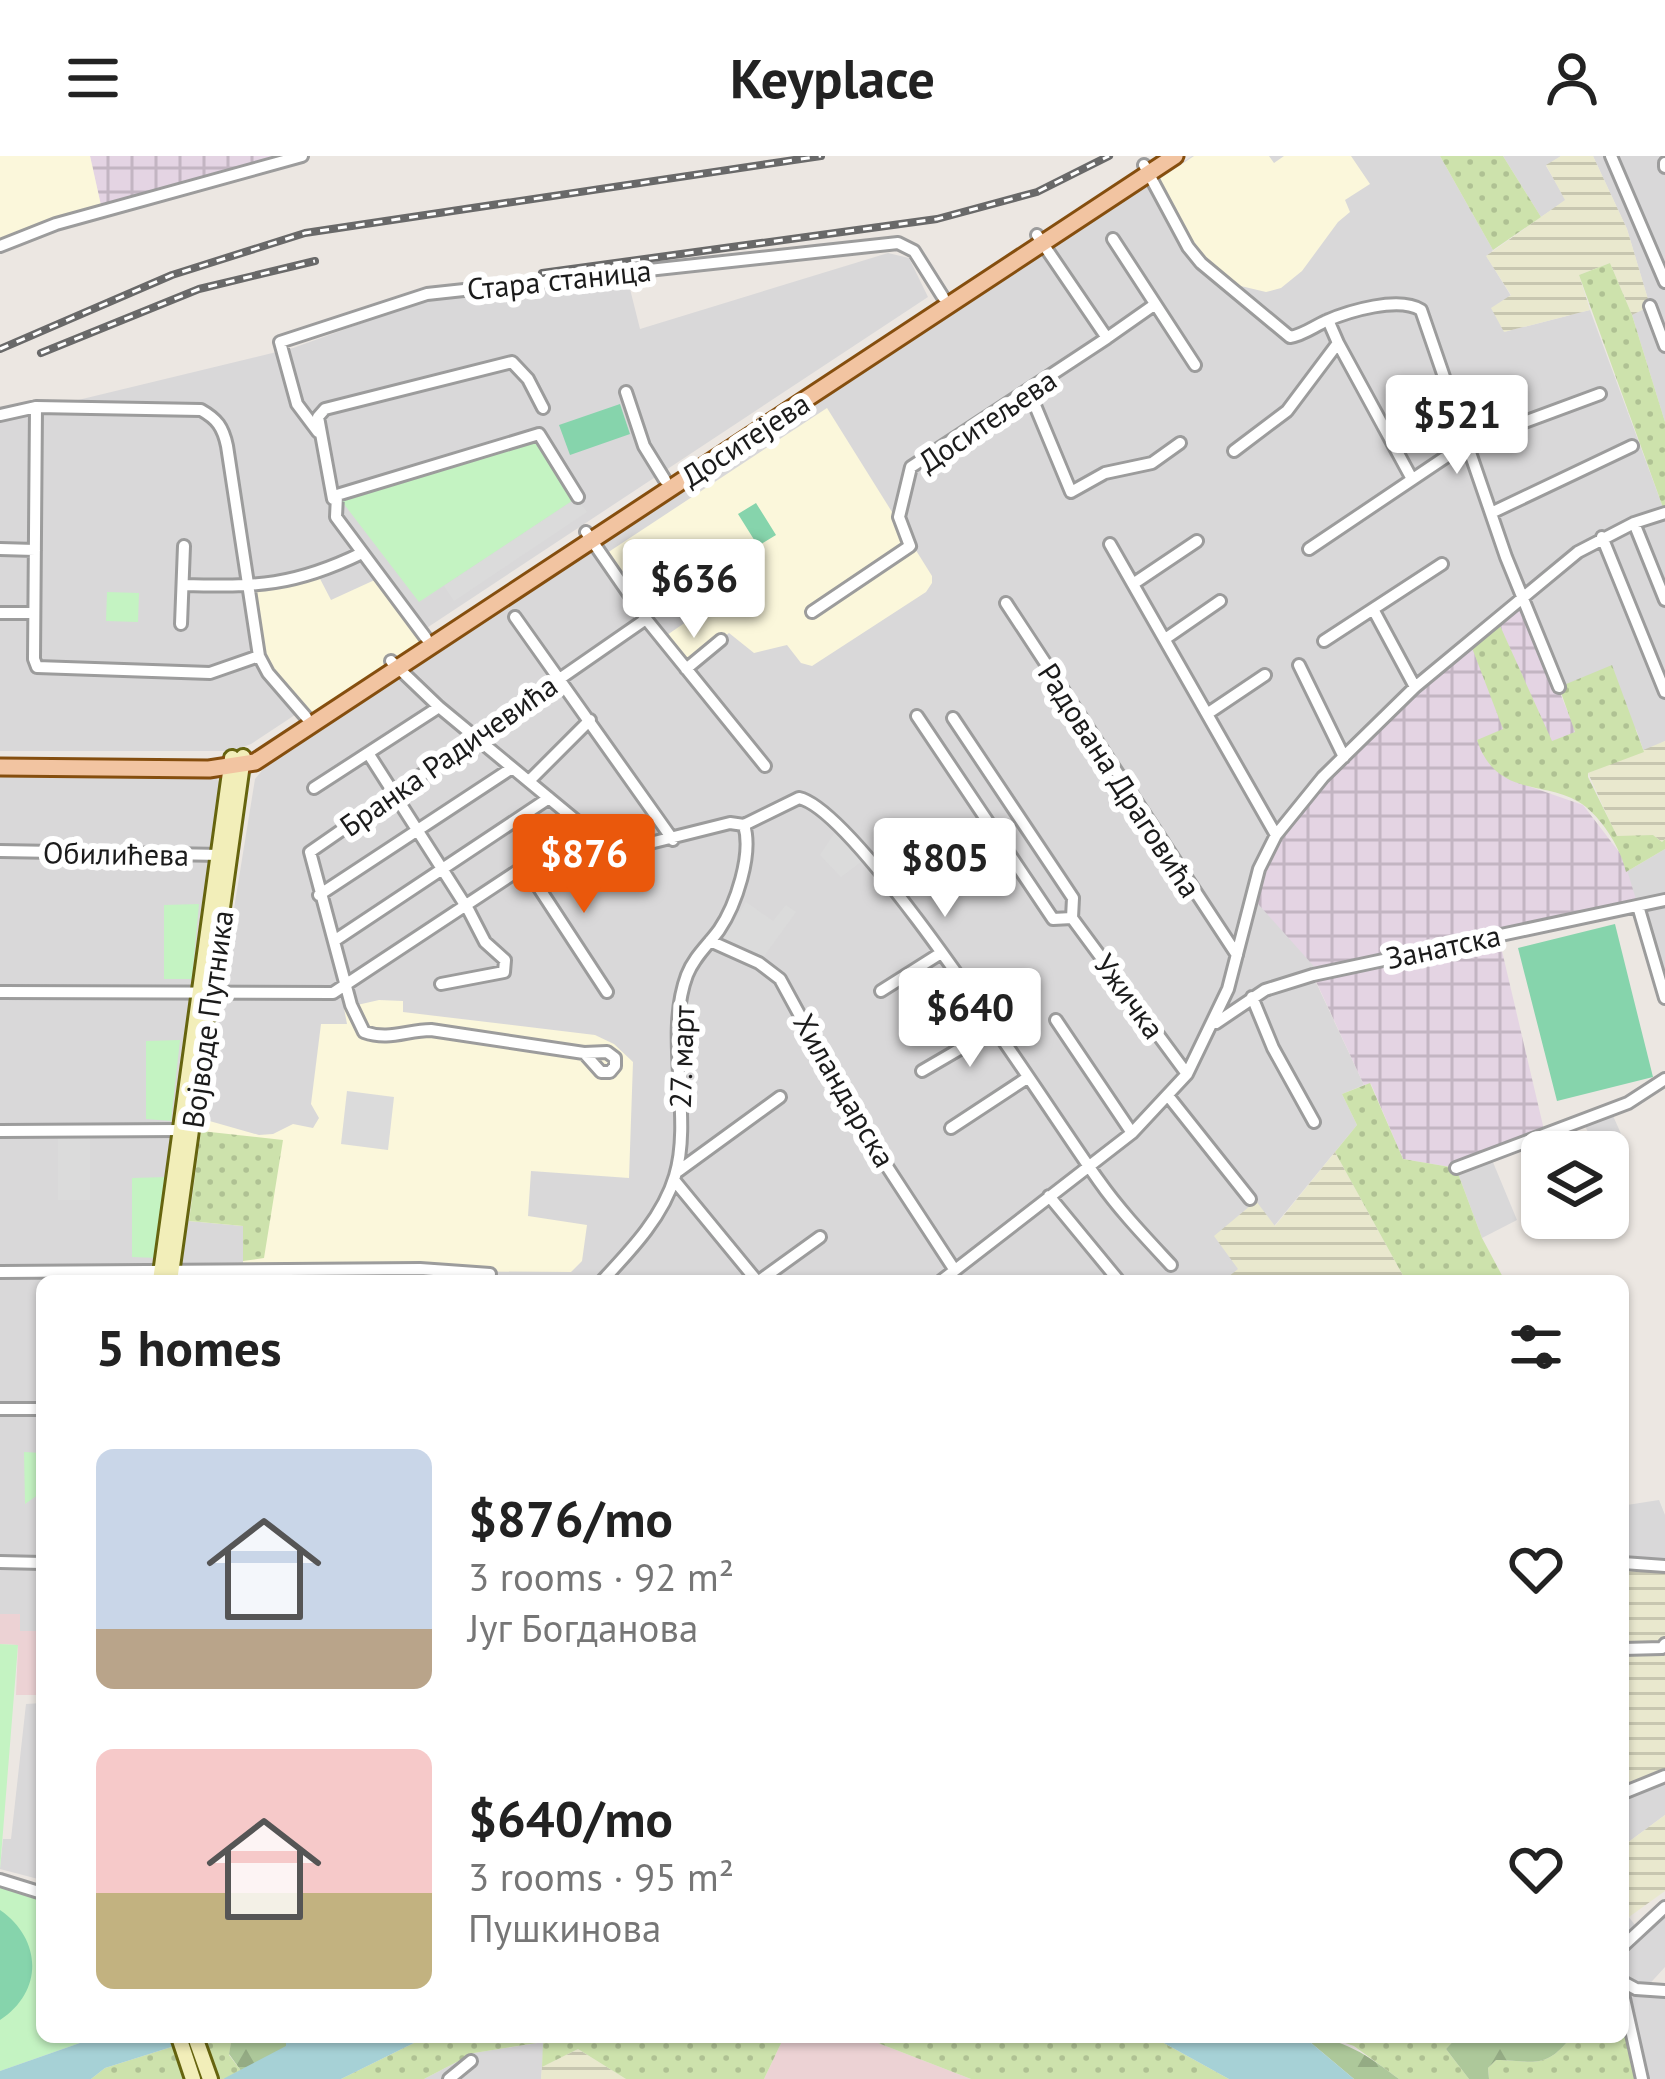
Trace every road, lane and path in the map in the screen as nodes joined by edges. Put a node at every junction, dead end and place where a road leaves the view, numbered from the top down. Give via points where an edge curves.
1 (302, 156) edge
2 (1175, 156) edge
3 (1611, 156) edge
4 (1150, 164) edge
5 (1040, 239) junction
6 (1113, 239) dead end
7 (0, 246) edge
8 (1665, 282) edge
9 (943, 297) junction
10 (1154, 305) junction
11 (1650, 305) dead end
12 (1328, 320) junction
13 (1107, 338) junction
14 (1338, 343) junction
15 (1665, 346) edge
16 (1195, 365) dead end
17 (1029, 391) junction
18 (626, 392) dead end
19 (294, 393) junction
20 (1600, 394) dead end
21 (36, 407) junction
22 (543, 408) dead end
23 (325, 409) junction
24 (0, 415) edge
25 (318, 432) junction
26 (1180, 443) dead end
27 (1465, 444) junction
28 (1632, 446) dead end
29 (1234, 451) dead end
30 (1412, 478) junction
31 (665, 480) junction
32 (578, 497) dead end
33 (334, 502) junction
34 (1665, 513) edge
35 (1491, 514) junction
36 (1634, 523) junction
37 (589, 536) junction
38 (1602, 537) junction
39 (1197, 541) dead end
40 (1110, 544) dead end
41 (184, 546) dead end
42 (0, 549) edge
43 (1309, 549) dead end
44 (34, 550) junction
45 (362, 553) junction
46 (1442, 564) dead end
47 (1133, 584) junction
48 (183, 585) junction
49 (248, 586) junction
50 (1522, 600) junction
51 (1665, 600) edge
52 (1220, 601) dead end
53 (1006, 603) dead end
54 (1373, 609) junction
55 (812, 612) dead end
56 (0, 613) edge
57 (34, 613) junction
58 (471, 614) junction
59 (515, 617) dead end
60 (646, 619) junction
61 (181, 624) dead end
62 (426, 638) junction
63 (1165, 639) junction
64 (721, 640) dead end
65 (1324, 641) dead end
66 (260, 656) junction
67 (1299, 664) dead end
68 (394, 665) junction
69 (686, 669) junction
70 (1265, 675) dead end
71 (558, 679) junction
72 (1559, 686) dead end
73 (1415, 687) junction
74 (1665, 692) edge
75 (439, 707) junction
76 (1207, 714) junction
77 (916, 716) dead end
78 (307, 717) junction
79 (953, 718) dead end
80 (590, 720) junction
81 (475, 736) junction
82 (368, 753) junction
83 (1344, 757) junction
84 (0, 758) edge
85 (241, 762) junction
86 (765, 766) dead end
87 (0, 767) edge
88 (512, 767) junction
89 (209, 769) junction
90 (529, 781) junction
91 (314, 788) dead end
92 (235, 789) junction
93 (393, 792) junction
94 (549, 799) junction
95 (744, 825) junction
96 (584, 826) junction
97 (417, 830) junction
98 (1276, 835) junction
99 (673, 840) junction
100 (0, 851) edge
101 (225, 855) junction
102 (524, 866) junction
103 (442, 869) junction
104 (320, 896) junction
105 (1665, 900) edge
106 (466, 906) junction
107 (1638, 906) junction
108 (1072, 917) junction
109 (334, 941) junction
110 (710, 941) junction
111 (941, 953) junction
112 (1237, 956) junction
113 (441, 984) dead end
114 (346, 987) junction
115 (881, 991) dead end
116 (0, 992) edge
117 (608, 992) dead end
118 (205, 993) junction
119 (972, 996) junction
120 (1252, 997) junction
121 (1665, 998) edge
122 (1224, 999) junction
123 (1239, 1006) junction
124 (1057, 1020) dead end
125 (1213, 1025) junction
126 (994, 1029) junction
127 (909, 1035) dead end
128 (584, 1053) dead end
129 (922, 1071) dead end
130 (1187, 1074) junction
131 (1027, 1078) junction
132 (1665, 1078) edge
133 (780, 1096) dead end
134 (1169, 1097) junction
135 (1314, 1123) dead end
136 (951, 1128) dead end
137 (185, 1130) junction
138 (0, 1131) edge
139 (1132, 1133) junction
140 (1088, 1166) junction
141 (1456, 1168) dead end
142 (675, 1176) junction
143 (1049, 1196) junction
144 (1250, 1199) dead end
145 (820, 1237) dead end
146 (1171, 1265) dead end
147 (954, 1268) junction
148 (0, 1272) edge
149 (490, 1274) dead end
150 (124, 1275) edge
151 (166, 1275) edge
152 (422, 1275) edge
153 (607, 1275) edge
154 (753, 1275) edge
155 (766, 1275) edge
156 (947, 1275) edge
157 (1114, 1275) edge
158 (0, 1409) edge
159 (36, 1409) edge
160 (0, 1562) edge
161 (36, 1562) edge
162 (1629, 1563) edge
163 (1665, 1566) edge
164 (1665, 1644) edge
165 (1629, 1649) edge
166 (1665, 1776) edge
167 (1629, 1791) edge
168 (0, 1880) edge
169 (36, 1891) edge
170 (1665, 1907) edge
171 (1629, 1940) edge
172 (1629, 1985) edge
173 (1665, 1991) edge
174 (1629, 2021) edge
175 (181, 2043) edge
176 (197, 2043) edge
177 (471, 2061) dead end
178 (194, 2079) edge
179 (210, 2079) edge
180 (449, 2079) edge
181 (1642, 2079) edge

1 - 7 street
2 - 4 main road, Доситејева
3 - 8 street
4 - 5 main road, Доситејева
4 - 12 street via 1201,263 1283,333 1297,338
5 - 9 main road, Доситејева
5 - 13 street
5 - 37 main road, Доситејева
6 - 10 street
9 - 19 street, Стара станица via 914,250 898,243 427,294 280,342
9 - 31 main road, Доситејева
10 - 13 street, Доситељева
10 - 16 street
11 - 15 street
12 - 14 street
12 - 27 street via 1389,305 1419,307
13 - 17 street, Доситељева
14 - 29 street via 1287,411
14 - 30 street
17 - 26 street via 1071,492 1160,459
17 - 55 street, Доситељева via 911,467 899,517 910,546
18 - 31 street
19 - 23 street
19 - 25 street, Стара станица
20 - 27 street
21 - 24 street
21 - 44 street
21 - 49 street via 201,410 214,417 224,430
22 - 23 street via 508,362
23 - 25 street, Стара станица
25 - 33 street, Стара станица
27 - 30 street
27 - 35 street
28 - 35 street
30 - 43 street
31 - 37 main road, Доситејева
32 - 33 street via 539,434
33 - 45 street, Стара станица
34 - 36 street
35 - 50 street
36 - 38 street
36 - 51 street
37 - 58 main road, Доситејева
37 - 60 street
38 - 50 street
38 - 74 street
39 - 47 street
40 - 47 street
41 - 48 street
42 - 44 street
44 - 57 street
45 - 49 street via 308,577
45 - 62 street, Стара станица
46 - 54 street
47 - 63 street
48 - 49 street
48 - 61 street
49 - 66 street
50 - 72 street
50 - 73 street
52 - 63 street
53 - 112 street, Радована Драговића
54 - 65 street
54 - 73 street
56 - 57 street
57 - 66 street via 34,659 46,670 210,673
58 - 62 main road, Доситејева
58 - 68 main road, Доситејева
59 - 71 street
60 - 69 street
60 - 71 street, Бранка Радичевића
62 - 68 main road, Доситејева
63 - 76 street
64 - 69 street
66 - 78 street
67 - 83 street
68 - 75 street
68 - 78 main road, Доситејева
68 - 85 main road, Доситејева
69 - 86 street
70 - 76 street
71 - 80 street
71 - 81 street, Бранка Радичевића
73 - 83 street
75 - 81 street
75 - 82 street
76 - 98 street
77 - 108 street, Ужичка via 1051,916
78 - 85 main road, Доситејева
79 - 108 street, Ужичка via 1073,898
80 - 90 street
80 - 99 street
81 - 88 street
81 - 93 street, Бранка Радичевића
82 - 91 street
82 - 93 street
83 - 98 street
84 - 85 main road
85 - 89 main road
85 - 92 main road, Војводе Путника
85 - 92 main road
87 - 89 main road
88 - 90 street
88 - 97 street
89 - 92 main road
90 - 94 street
92 - 101 main road, Војводе Путника
93 - 97 street
93 - 104 street, Бранка Радичевића via 310,852
94 - 96 street
94 - 103 street
95 - 99 street
95 - 110 street, 27. март via 734,899
95 - 111 street via 782,803 813,802
96 - 99 street via 614,852
96 - 102 street
97 - 103 street
97 - 104 street
98 - 112 street
100 - 101 street, Обилићева
101 - 118 main road, Војводе Путника
102 - 106 street
102 - 117 street
103 - 106 street
103 - 109 street
104 - 109 street
105 - 107 street, Занатска
106 - 113 street via 506,969
106 - 114 street
107 - 120 street, Занатска via 1342,968
107 - 121 street
108 - 130 street, Ужичка
109 - 114 street
110 - 142 street, 27. март via 688,971 680,1000
110 - 147 street, Хиландарска via 780,979 858,1122
111 - 115 street
111 - 119 street
112 - 122 street
114 - 118 street via 326,994
114 - 128 street via 368,1034 431,1030
116 - 118 street
118 - 137 main road, Војводе Путника
119 - 126 street
119 - 127 street
120 - 123 street, Занатска
120 - 135 street
122 - 123 street
122 - 125 street
123 - 125 street, Занатска
124 - 139 street
125 - 130 street
126 - 129 street
126 - 131 street
130 - 134 street
131 - 136 street
131 - 140 street
132 - 141 street via 1628,1102
133 - 142 street
134 - 139 street
134 - 144 street
137 - 138 street
137 - 151 main road, Војводе Путника
139 - 140 street
140 - 143 street
140 - 146 street
142 - 153 street via 662,1207
142 - 154 street
143 - 147 street
143 - 157 street
145 - 155 street
147 - 156 street
148 - 150 street
149 - 152 street
158 - 159 street
160 - 161 street
162 - 163 street
164 - 165 street
166 - 167 street
168 - 169 street
170 - 171 street
172 - 173 street
174 - 181 street
175 - 178 main road
176 - 179 main road
177 - 180 street

